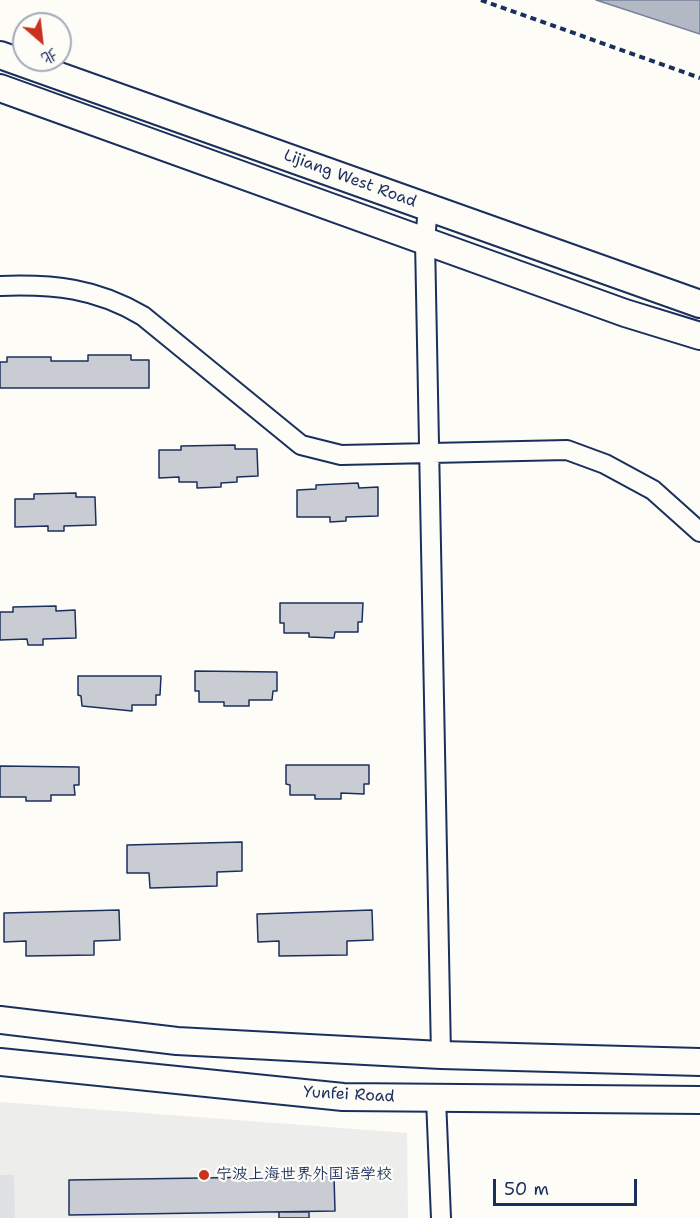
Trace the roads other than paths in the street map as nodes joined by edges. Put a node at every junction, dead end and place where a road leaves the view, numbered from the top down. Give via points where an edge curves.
1 (0, 55) edge
2 (0, 88) edge
3 (428, 207) junction
4 (425, 241) junction
5 (0, 286) edge
6 (700, 304) edge
7 (700, 336) edge
8 (429, 452) junction
9 (700, 532) edge
10 (0, 1020) edge
11 (441, 1055) junction
12 (0, 1062) edge
13 (700, 1062) edge
14 (436, 1099) junction
15 (700, 1100) edge
16 (441, 1218) edge

1 - 3 main road, Lijiang West Road
2 - 4 main road, Lijiang West Road
3 - 4 street
3 - 6 main road, Lijiang West Road
4 - 7 main road, Lijiang West Road
4 - 8 street
5 - 8 street via 64,286 121,303 143,316 301,445 341,455
8 - 9 street via 567,450 605,464 653,490
8 - 11 street
10 - 11 main road via 177,1041
11 - 13 main road
12 - 14 main road, Yunfei Road via 343,1097
14 - 15 main road, Yunfei Road
14 - 16 street

